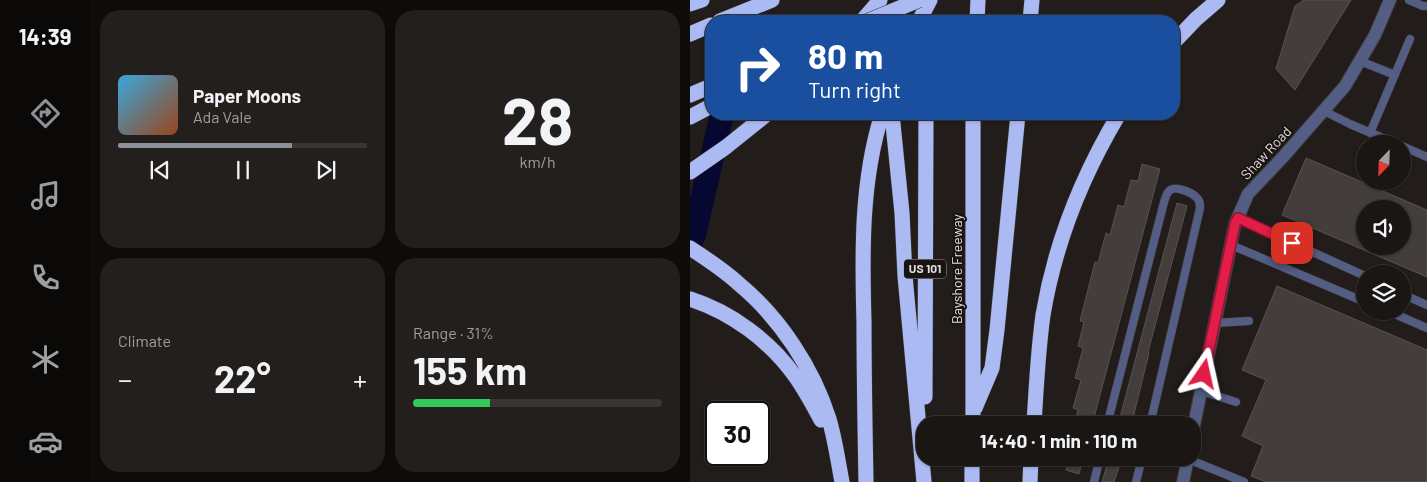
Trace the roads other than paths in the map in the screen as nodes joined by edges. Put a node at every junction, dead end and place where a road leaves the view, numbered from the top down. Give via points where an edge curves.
1 (702, 0) edge
2 (772, 0) edge
3 (880, 0) edge
4 (919, 0) edge
5 (930, 0) edge
6 (978, 0) edge
7 (1033, 0) edge
8 (1218, 0) edge
9 (1390, 0) edge
10 (1409, 0) edge
11 (690, 4) edge
12 (1426, 7) edge
13 (735, 15) edge
14 (867, 15) edge
15 (883, 15) edge
16 (883, 15) edge
17 (897, 15) edge
18 (922, 15) edge
19 (929, 15) edge
20 (977, 15) edge
21 (1031, 15) edge
22 (705, 28) edge
23 (690, 34) edge
24 (1180, 36) edge
25 (1410, 38) dead end
26 (1360, 61) junction
27 (1395, 75) junction
28 (705, 89) edge
29 (690, 95) edge
30 (705, 109) edge
31 (1324, 111) junction
32 (690, 117) edge
33 (760, 120) edge
34 (881, 120) edge
35 (893, 120) edge
36 (926, 120) edge
37 (974, 120) edge
38 (1017, 120) edge
39 (1116, 120) edge
40 (1370, 132) junction
41 (1377, 135) edge
42 (1411, 150) edge
43 (1427, 157) edge
44 (690, 172) edge
45 (1238, 218) junction
46 (1230, 245) junction
47 (690, 248) edge
48 (1356, 272) edge
49 (1356, 298) edge
50 (1411, 298) edge
51 (690, 299) edge
52 (1427, 305) edge
53 (1409, 320) edge
54 (1249, 321) dead end
55 (1214, 323) junction
56 (1427, 328) edge
57 (1201, 391) junction
58 (1236, 402) dead end
59 (925, 416) edge
60 (973, 416) edge
61 (974, 416) edge
62 (1035, 416) edge
63 (1109, 416) edge
64 (1152, 416) edge
65 (1196, 416) edge
66 (1201, 464) edge
67 (925, 466) edge
68 (972, 466) edge
69 (1031, 466) edge
70 (1098, 466) edge
71 (1140, 466) edge
72 (1186, 466) edge
73 (841, 477) edge
74 (866, 482) edge
75 (924, 482) edge
76 (972, 482) edge
77 (1030, 482) edge
78 (1094, 482) edge
79 (1136, 482) edge
80 (1183, 482) edge
81 (1244, 482) edge

1 - 11 highway
2 - 13 highway
3 - 14 highway
3 - 15 highway
4 - 16 highway, bridge
5 - 17 highway
5 - 18 highway
5 - 19 highway
6 - 20 highway
7 - 21 highway
8 - 24 highway
9 - 26 street, Shaw Road
10 - 12 lane
22 - 23 highway
25 - 27 lane
26 - 27 lane
26 - 31 street, Shaw Road
27 - 40 lane
28 - 29 highway
30 - 32 highway
31 - 40 lane
31 - 45 street, Shaw Road via 1248,194
33 - 44 highway
34 - 74 highway via 870,164 862,254
35 - 75 highway
36 - 59 highway, US 101
37 - 60 highway, Bayshore Freeway
38 - 61 highway via 992,368
39 - 62 highway via 1076,199 1056,258 1043,316
40 - 41 lane
42 - 43 lane
45 - 46 street, Shaw Road
45 - 48 lane
46 - 49 lane
46 - 55 street, Shaw Road
47 - 73 highway via 715,264 764,307 803,361 828,418
50 - 52 lane
51 - 73 highway via 743,326 779,356 795,376 822,423
53 - 56 lane
54 - 55 lane
55 - 57 street, Shaw Road
57 - 58 lane
57 - 65 street, Shaw Road
63 - 64 lane via 1163,206 1172,188 1196,196 1200,208
66 - 81 lane
67 - 75 highway
68 - 76 highway
69 - 77 highway
70 - 78 lane
71 - 79 lane
72 - 80 street

